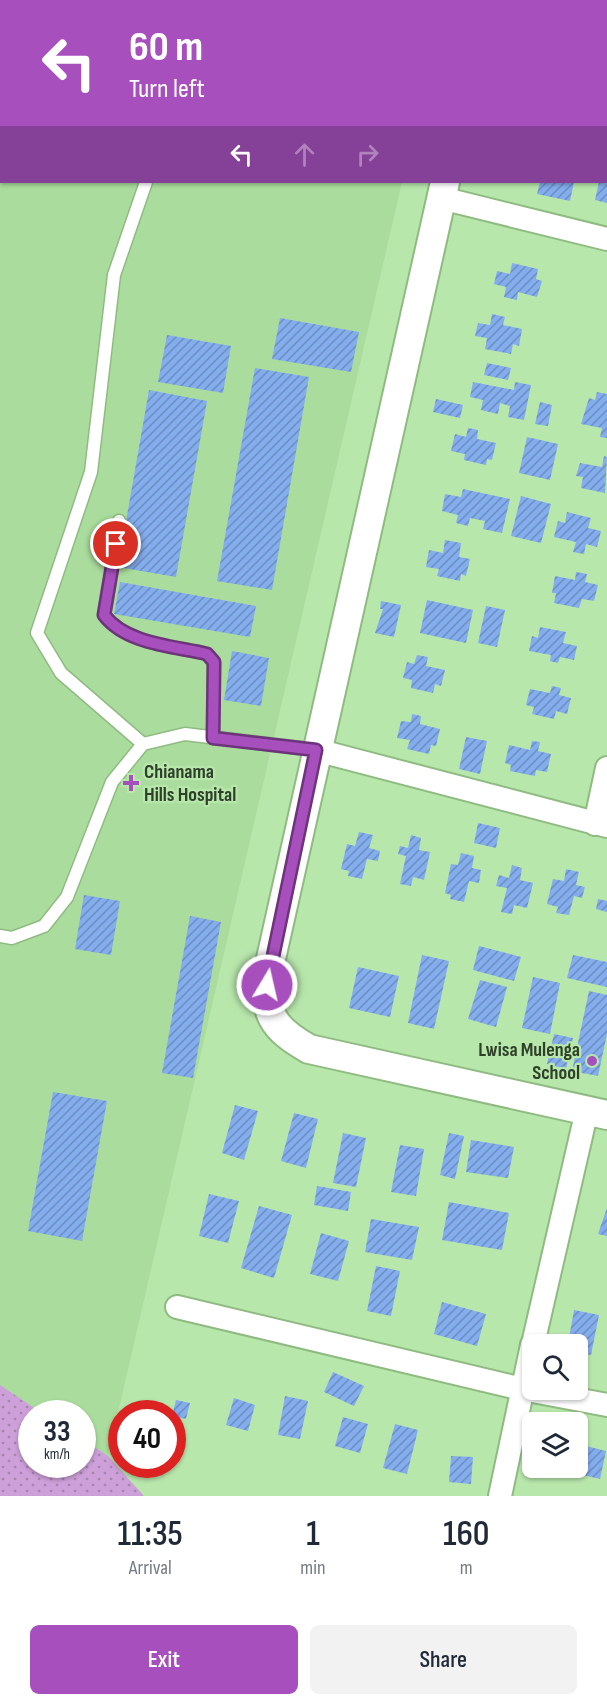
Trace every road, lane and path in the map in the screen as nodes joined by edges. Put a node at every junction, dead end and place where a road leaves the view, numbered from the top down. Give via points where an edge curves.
1 (146, 183) edge
2 (443, 190) edge
3 (607, 239) edge
4 (119, 521) dead end
5 (213, 738) junction
6 (143, 744) junction
7 (316, 750) junction
8 (607, 768) edge
9 (601, 825) edge
10 (0, 936) edge
11 (597, 1112) edge
12 (177, 1307) dead end
13 (536, 1334) edge
14 (522, 1389) joint
15 (580, 1400) edge
16 (607, 1405) edge
17 (500, 1496) edge

1 - 6 lane via 114,275 91,472 37,633 61,674
2 - 3 street
2 - 7 street
4 - 5 lane via 104,615 113,627 127,634 207,654 214,662
5 - 6 lane via 184,734
5 - 7 lane
6 - 10 lane via 112,782 67,897 44,926 12,938
7 - 9 street
7 - 11 street via 268,972 266,998 272,1020 287,1037 309,1049
8 - 9 street
11 - 13 street
12 - 14 street
14 - 17 street
15 - 16 street

